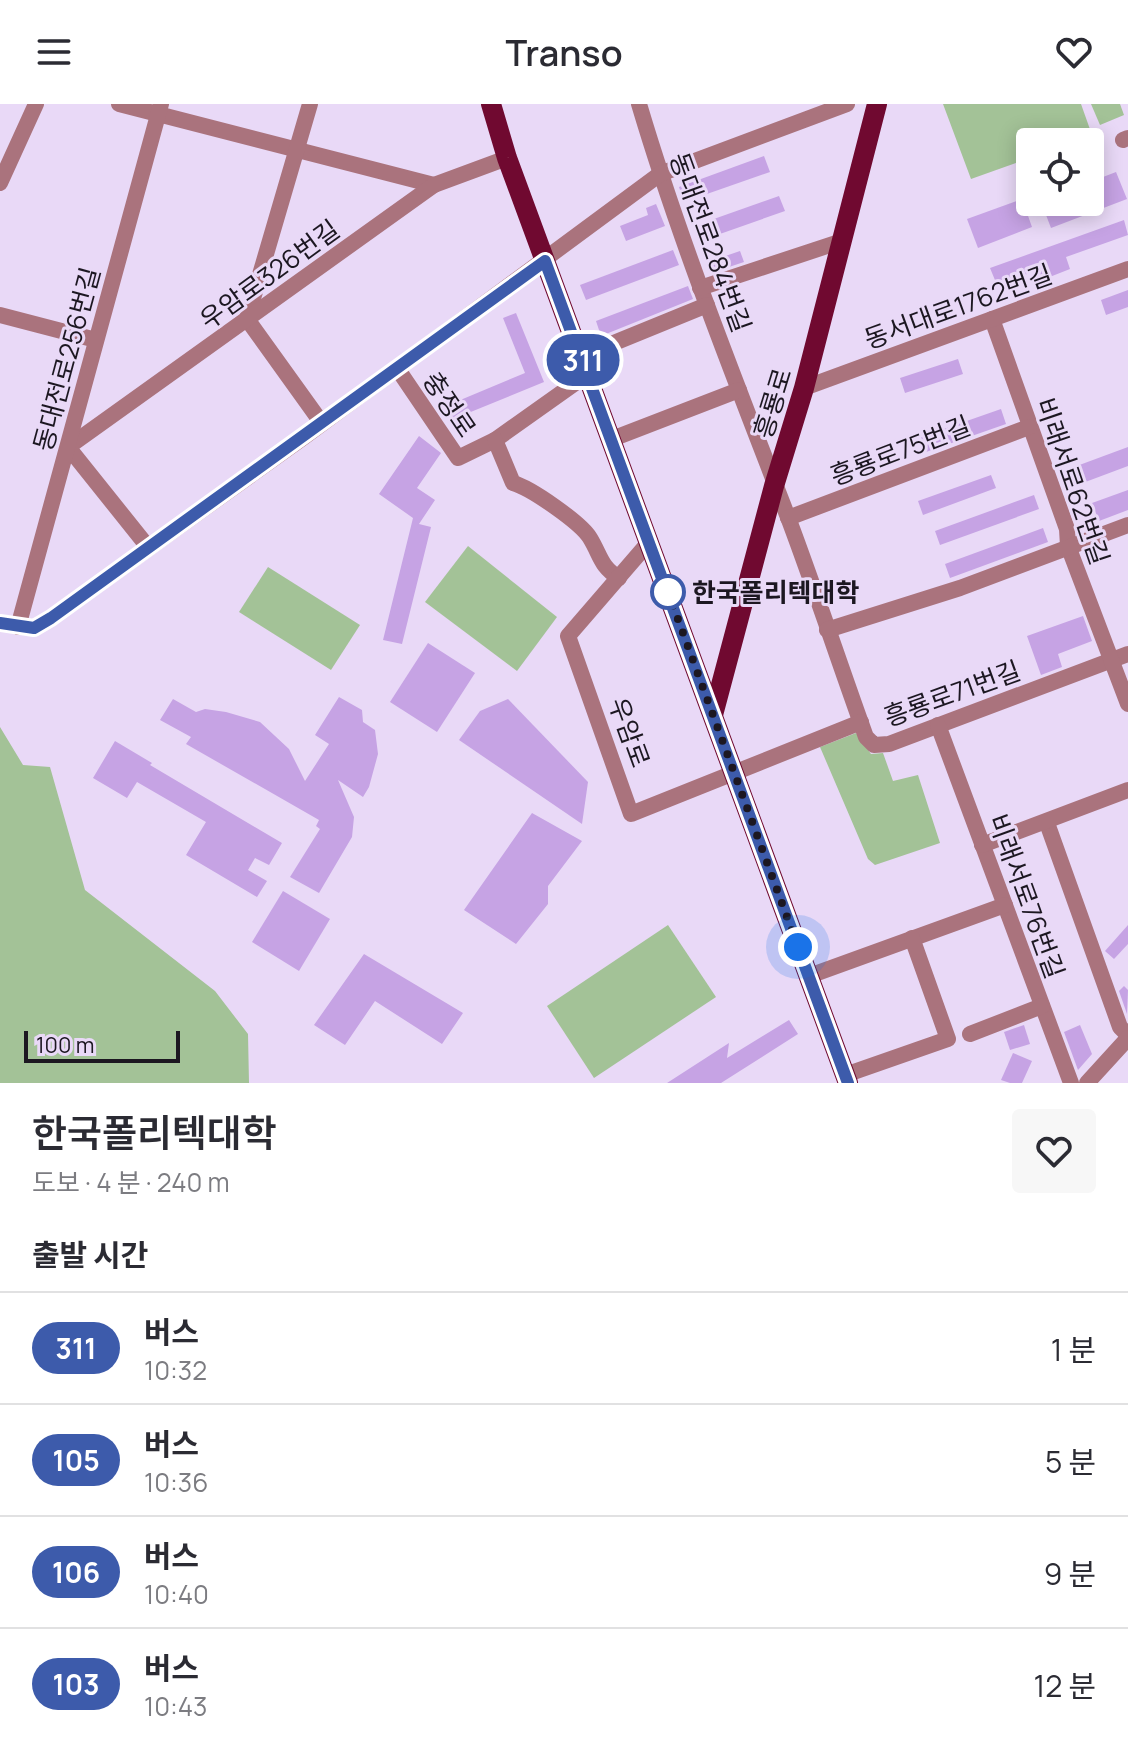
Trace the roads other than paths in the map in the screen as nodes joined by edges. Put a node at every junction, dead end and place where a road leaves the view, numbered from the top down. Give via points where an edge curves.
1 (36, 104) edge
2 (119, 104) edge
3 (310, 104) edge
4 (491, 104) edge
5 (639, 104) edge
6 (847, 104) edge
7 (877, 104) edge
8 (159, 109) edge
9 (297, 150) junction
10 (507, 158) junction
11 (660, 174) junction
12 (0, 183) edge
13 (434, 185) junction
14 (842, 241) junction
15 (545, 261) junction
16 (1128, 269) edge
17 (700, 288) junction
18 (707, 305) junction
19 (0, 315) edge
20 (247, 319) junction
21 (992, 319) junction
22 (96, 340) junction
23 (585, 365) junction
24 (397, 368) junction
25 (804, 388) junction
26 (739, 390) junction
27 (321, 422) junction
28 (1029, 427) junction
29 (612, 439) junction
30 (495, 440) junction
31 (68, 447) junction
32 (774, 486) junction
33 (788, 518) junction
34 (1128, 525) edge
35 (650, 541) junction
36 (1068, 546) junction
37 (148, 547) junction
38 (619, 578) junction
39 (0, 623) edge
40 (18, 627) junction
41 (827, 630) junction
42 (1120, 657) edge
43 (1128, 704) edge
44 (713, 715) junction
45 (861, 722) junction
46 (938, 725) junction
47 (734, 774) junction
48 (1128, 790) edge
49 (1047, 823) junction
50 (982, 845) junction
51 (1005, 905) junction
52 (912, 938) junction
53 (809, 976) junction
54 (1042, 1006) junction
55 (970, 1034) dead end
56 (1128, 1037) edge
57 (847, 1079) edge
58 (1071, 1083) edge
59 (1087, 1083) edge

1 - 12 street
2 - 8 street
3 - 9 street
4 - 10 main road
5 - 11 street, 동대전로284번길
6 - 11 street, 충정로
7 - 14 main road, 흥룡로
8 - 9 street
8 - 22 street, 동대전로256번길
9 - 13 street
9 - 20 street
10 - 13 street, 우암로326번길
10 - 15 main road
11 - 15 street, 충정로
11 - 17 street, 동대전로284번길
13 - 20 street, 우암로326번길
14 - 17 street
14 - 25 main road, 흥룡로
15 - 23 main road
15 - 24 street, 충정로
16 - 21 street, 동서대로1762번길
17 - 18 street, 동대전로284번길
18 - 23 street
18 - 26 street, 동대전로284번길
19 - 22 street
20 - 27 street
20 - 31 street, 우암로326번길
21 - 25 street, 동서대로1762번길
21 - 28 street, 비래서로62번길
22 - 31 street, 동대전로256번길
23 - 29 main road
23 - 30 street, 충정로
24 - 27 street, 충정로
24 - 30 street, 충정로 via 458,458
25 - 32 main road, 흥룡로
26 - 29 street
26 - 32 street, 동대전로284번길
27 - 37 street, 충정로
28 - 33 street, 흥룡로75번길
28 - 36 street, 비래서로62번길 via 1067,529
29 - 35 main road
30 - 38 street via 513,483 528,487 588,535 604,568
31 - 37 street
31 - 40 street, 동대전로256번길
32 - 33 street, 흥룡로71번길
32 - 44 main road, 흥룡로
33 - 41 street, 흥룡로71번길
34 - 36 street
35 - 38 street, 우암로
35 - 44 main road
36 - 41 street via 960,588
36 - 42 street, 비래서로62번길
37 - 40 street, 충정로 via 51,618 34,628
38 - 47 street, 우암로 via 568,636 631,814
39 - 40 street
41 - 45 street, 흥룡로71번길
42 - 43 street, 비래서로62번길
42 - 46 street, 흥룡로71번길
44 - 47 main road
45 - 46 street, 흥룡로71번길 via 874,745
45 - 47 street, 우암로
46 - 50 street, 비래서로76번길
47 - 53 main road
48 - 49 street
49 - 50 street
49 - 56 street
50 - 51 street, 비래서로76번길
51 - 52 street
51 - 54 street, 비래서로76번길
52 - 53 street
52 - 57 street via 948,1039
53 - 57 main road
54 - 55 street
54 - 58 street, 비래서로76번길
56 - 59 street

